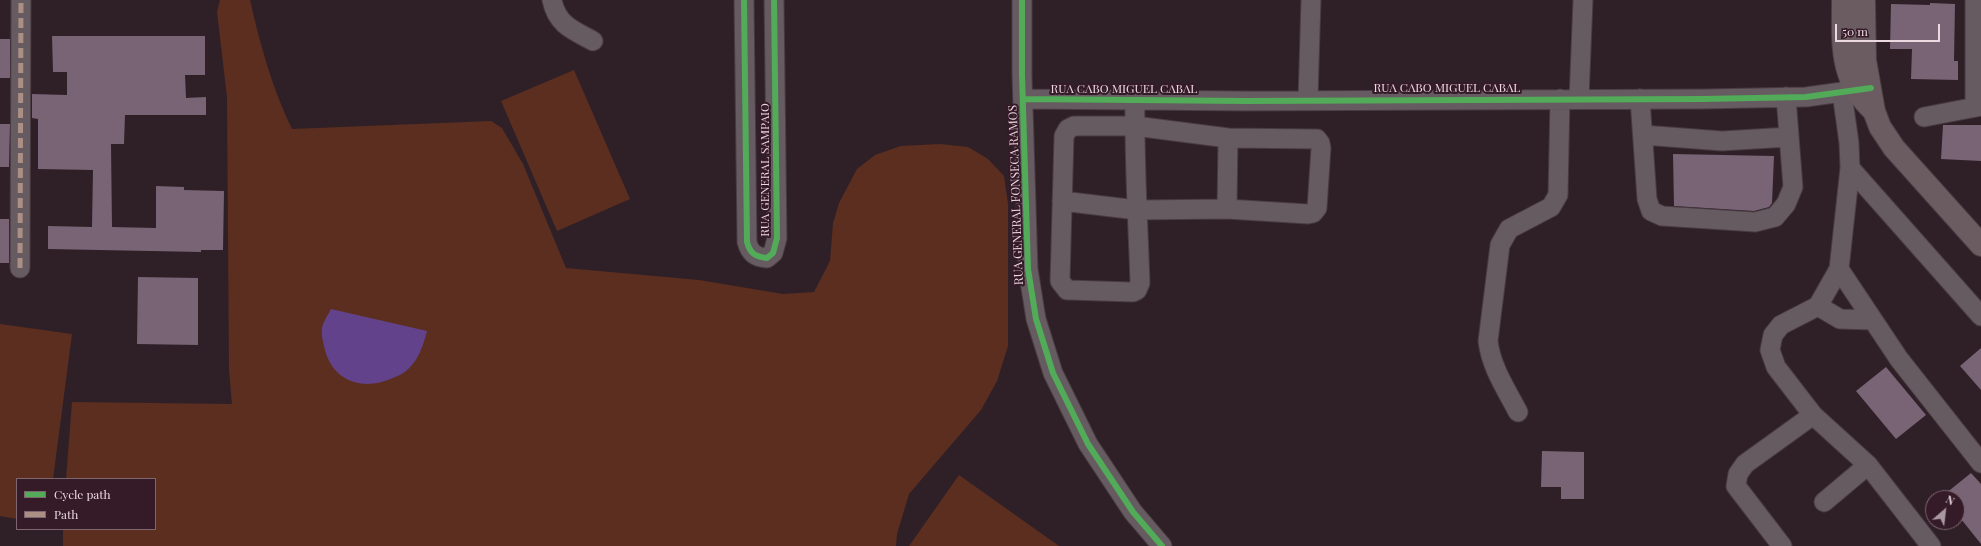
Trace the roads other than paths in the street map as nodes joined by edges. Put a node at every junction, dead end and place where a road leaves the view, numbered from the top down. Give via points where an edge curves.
1 (22, 0) edge
2 (552, 0) edge
3 (744, 0) edge
4 (774, 0) edge
5 (1022, 0) edge
6 (1311, 0) edge
7 (1583, 0) edge
8 (1842, 0) edge
9 (1864, 0) edge
10 (1975, 0) edge
11 (594, 41) dead end
12 (1856, 91) junction
13 (1786, 98) junction
14 (1023, 99) junction
15 (1136, 99) junction
16 (1579, 99) junction
17 (1640, 99) junction
18 (1308, 100) junction
19 (1560, 100) junction
20 (745, 104) junction
21 (775, 106) junction
22 (1978, 106) edge
23 (1924, 117) dead end
24 (1135, 126) junction
25 (1643, 135) junction
26 (1789, 137) junction
27 (1228, 138) junction
28 (1850, 168) junction
29 (1062, 201) junction
30 (1138, 210) junction
31 (1227, 210) junction
32 (1981, 245) edge
33 (20, 268) dead end
34 (1839, 269) junction
35 (1818, 306) junction
36 (1981, 316) edge
37 (1872, 320) junction
38 (1518, 412) dead end
39 (1813, 415) junction
40 (1981, 463) edge
41 (1868, 465) junction
42 (1824, 502) dead end
43 (1162, 546) edge
44 (1782, 546) edge
45 (1931, 546) edge

1 - 33 street
2 - 11 street via 554,10 563,24
3 - 20 street, RUA GENERAL SAMPAIO
4 - 21 street, RUA GENERAL SAMPAIO
5 - 14 street, RUA GENERAL FONSECA RAMOS
6 - 18 street
7 - 16 street
8 - 12 main road via 1843,43 1847,68
9 - 12 main road via 1866,60
10 - 22 street
12 - 13 street, RUA CABO MIGUEL CABAL
12 - 28 street via 1849,143
12 - 32 main road via 1894,148
13 - 17 street, RUA CABO MIGUEL CABAL
13 - 26 street
14 - 15 street, RUA CABO MIGUEL CABAL
14 - 43 street, RUA GENERAL FONSECA RAMOS via 1028,269 1036,319 1053,373 1088,444 1133,512
15 - 18 street, RUA CABO MIGUEL CABAL
15 - 24 street
16 - 17 street, RUA CABO MIGUEL CABAL
16 - 19 street, RUA CABO MIGUEL CABAL
17 - 25 street
18 - 19 street, RUA CABO MIGUEL CABAL
19 - 38 street via 1556,202 1509,229 1500,245 1488,340 1494,365
20 - 21 street
20 - 21 street, RUA GENERAL SAMPAIO via 747,242 749,250 757,257 766,258 773,253 777,238
22 - 23 street
24 - 27 street
24 - 29 street via 1074,126 1068,129 1064,136
24 - 30 street
25 - 26 street via 1722,141
25 - 26 street via 1647,199 1652,211 1662,216 1755,222 1775,217 1786,204 1793,187
27 - 31 street
27 - 31 street via 1317,140 1321,148 1317,208 1313,212 1308,214
28 - 34 street
28 - 36 street
29 - 30 street
29 - 30 street via 1060,281 1067,290 1137,290 1140,283
30 - 31 street
34 - 35 street
34 - 37 street
35 - 37 street via 1840,319
35 - 39 street via 1781,325 1773,335 1770,350 1776,367
37 - 40 street via 1899,359
39 - 41 street
39 - 44 street via 1745,464 1738,474 1736,486
41 - 42 street
41 - 45 street

